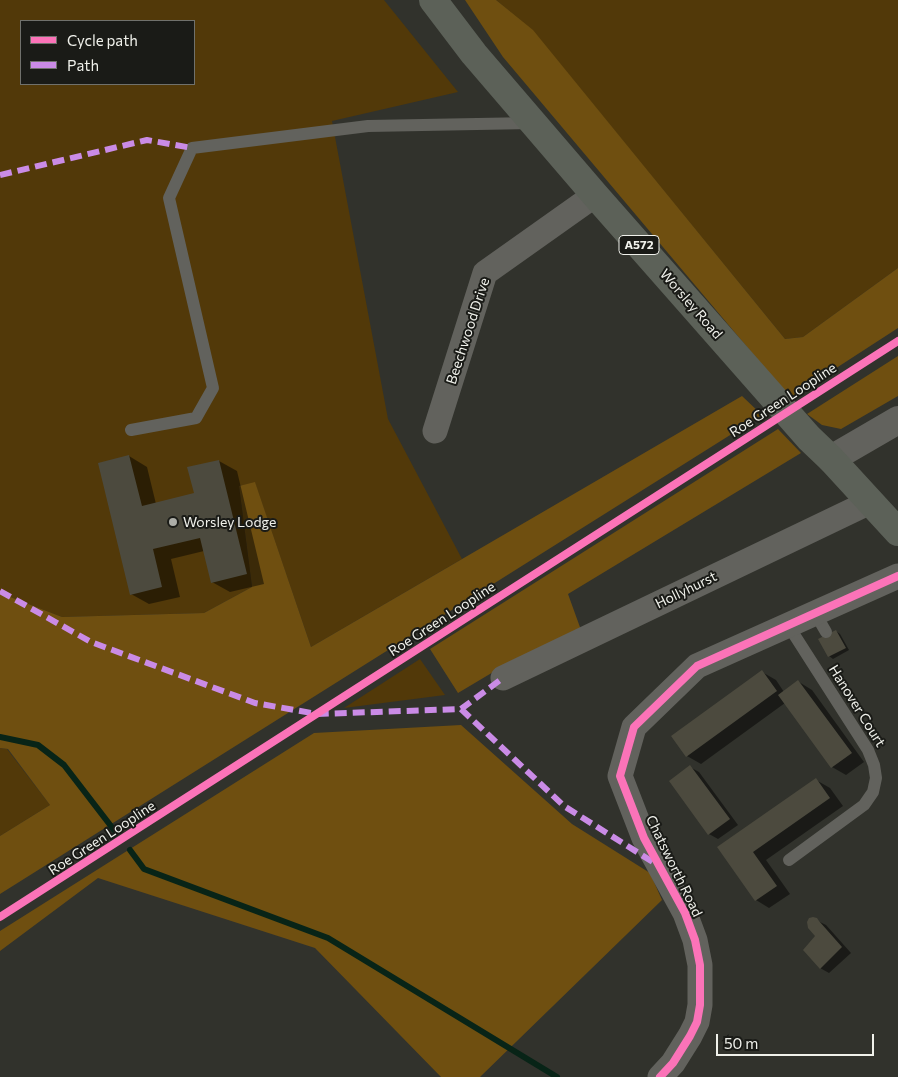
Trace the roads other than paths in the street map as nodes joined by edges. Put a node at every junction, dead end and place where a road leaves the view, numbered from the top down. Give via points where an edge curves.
1 (433, 0) edge
2 (533, 123) junction
3 (595, 195) junction
4 (898, 420) edge
5 (131, 430) dead end
6 (436, 430) dead end
7 (831, 459) junction
8 (870, 502) junction
9 (898, 532) edge
10 (898, 576) edge
11 (788, 625) junction
12 (503, 678) dead end
13 (789, 860) dead end
14 (660, 1077) edge

1 - 2 main road, Worsley Road / A572
2 - 3 main road, Worsley Road / A572
2 - 5 lane via 368,126 192,148 169,198 213,388 196,418
3 - 6 street, Beechwood Drive via 485,273
3 - 7 main road, Worsley Road / A572
4 - 7 street
7 - 8 main road, Worsley Road / A572
8 - 9 main road, Worsley Road / A572
8 - 12 street, Hollyhurst
10 - 11 street, Chatsworth Road via 821,623
11 - 13 lane, Hanover Court via 868,750 876,778 873,792 864,804
11 - 14 street, Chatsworth Road via 696,666 634,728 620,776 644,838 685,913 700,965 697,1022 673,1063

